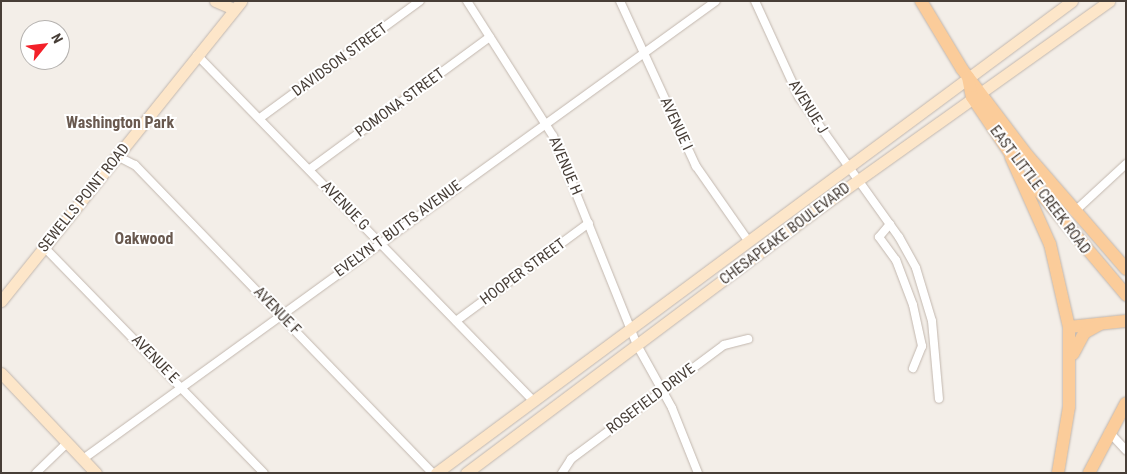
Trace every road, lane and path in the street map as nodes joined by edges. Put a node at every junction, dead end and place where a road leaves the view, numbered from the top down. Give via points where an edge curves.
1 (215, 1) edge
2 (420, 1) edge
3 (466, 1) edge
4 (620, 1) edge
5 (716, 1) edge
6 (755, 1) edge
7 (921, 1) edge
8 (1072, 1) edge
9 (1110, 1) edge
10 (235, 4) edge
11 (490, 37) junction
12 (644, 54) junction
13 (197, 55) junction
14 (968, 77) junction
15 (977, 94) junction
16 (260, 118) junction
17 (546, 122) junction
18 (117, 156) junction
19 (1012, 157) junction
20 (1126, 164) edge
21 (847, 165) junction
22 (310, 169) junction
23 (858, 180) junction
24 (1074, 212) junction
25 (589, 223) junction
26 (890, 224) junction
27 (746, 239) junction
28 (379, 242) junction
29 (44, 247) junction
30 (1126, 269) edge
31 (1126, 295) edge
32 (1, 301) edge
33 (280, 314) junction
34 (456, 321) junction
35 (1126, 321) edge
36 (1100, 324) junction
37 (630, 327) junction
38 (1069, 327) junction
39 (748, 340) dead end
40 (636, 345) junction
41 (913, 368) dead end
42 (1071, 369) junction
43 (1, 373) edge
44 (181, 387) junction
45 (663, 390) junction
46 (939, 398) dead end
47 (533, 400) junction
48 (1126, 403) edge
49 (1126, 413) edge
50 (1109, 432) junction
51 (67, 442) junction
52 (1126, 450) edge
53 (83, 459) junction
54 (36, 473) edge
55 (96, 473) edge
56 (264, 473) edge
57 (434, 473) edge
58 (466, 473) edge
59 (562, 473) edge
60 (698, 473) edge
61 (1058, 473) edge
62 (1089, 473) edge

1 - 10 main road
2 - 16 street, DAVIDSON STREET
3 - 11 street, AVENUE H
4 - 12 street, AVENUE I
5 - 12 street, EVELYN T BUTTS AVENUE
6 - 21 street, AVENUE J via 799,97
7 - 14 main road, EAST LITTLE CREEK ROAD
8 - 14 main road, CHESAPEAKE BOULEVARD
9 - 15 main road, CHESAPEAKE BOULEVARD
10 - 13 main road, SEWELLS POINT ROAD
11 - 17 street, AVENUE H
11 - 22 street, POMONA STREET
12 - 17 street, EVELYN T BUTTS AVENUE
12 - 27 street, AVENUE I via 696,166
13 - 16 street, AVENUE G
13 - 18 main road, SEWELLS POINT ROAD
14 - 15 main road, EAST LITTLE CREEK ROAD
14 - 21 main road, CHESAPEAKE BOULEVARD
15 - 19 main road, EAST LITTLE CREEK ROAD
15 - 23 main road, CHESAPEAKE BOULEVARD
15 - 24 main road, EAST LITTLE CREEK ROAD
16 - 22 street, AVENUE G
17 - 25 street, AVENUE H
17 - 28 street, EVELYN T BUTTS AVENUE
18 - 29 main road, SEWELLS POINT ROAD
18 - 33 street, AVENUE F via 128,158
19 - 31 main road, EAST LITTLE CREEK ROAD
19 - 38 main road via 1050,244
20 - 24 street
21 - 23 street, AVENUE J
21 - 27 main road, CHESAPEAKE BOULEVARD
22 - 28 street, AVENUE G
23 - 26 street, AVENUE J
23 - 40 main road, CHESAPEAKE BOULEVARD
24 - 30 main road, EAST LITTLE CREEK ROAD
25 - 34 street, HOOPER STREET
25 - 37 street, AVENUE H
26 - 41 street via 879,238 896,260 913,305 922,346
26 - 46 street, AVENUE J via 913,262 928,302
27 - 37 main road, CHESAPEAKE BOULEVARD
28 - 33 street, EVELYN T BUTTS AVENUE
28 - 34 street, AVENUE G
29 - 32 main road, SEWELLS POINT ROAD
29 - 44 street, AVENUE E
33 - 44 street, EVELYN T BUTTS AVENUE
33 - 57 street, AVENUE F
34 - 47 street, AVENUE G
35 - 36 main road
36 - 38 main road
36 - 42 main road via 1079,340
37 - 40 street, AVENUE H
37 - 47 main road, CHESAPEAKE BOULEVARD
38 - 42 main road
39 - 45 street, ROSEFIELD DRIVE via 724,345
40 - 45 street, AVENUE H
40 - 58 main road, CHESAPEAKE BOULEVARD
42 - 61 main road
43 - 51 main road
44 - 53 street, EVELYN T BUTTS AVENUE
44 - 56 street, AVENUE E
45 - 59 street, ROSEFIELD DRIVE via 572,459
45 - 60 street, AVENUE H
47 - 57 main road, CHESAPEAKE BOULEVARD
48 - 50 main road
49 - 50 main road
50 - 52 street
50 - 62 main road
51 - 53 main road
51 - 54 street
53 - 55 main road

